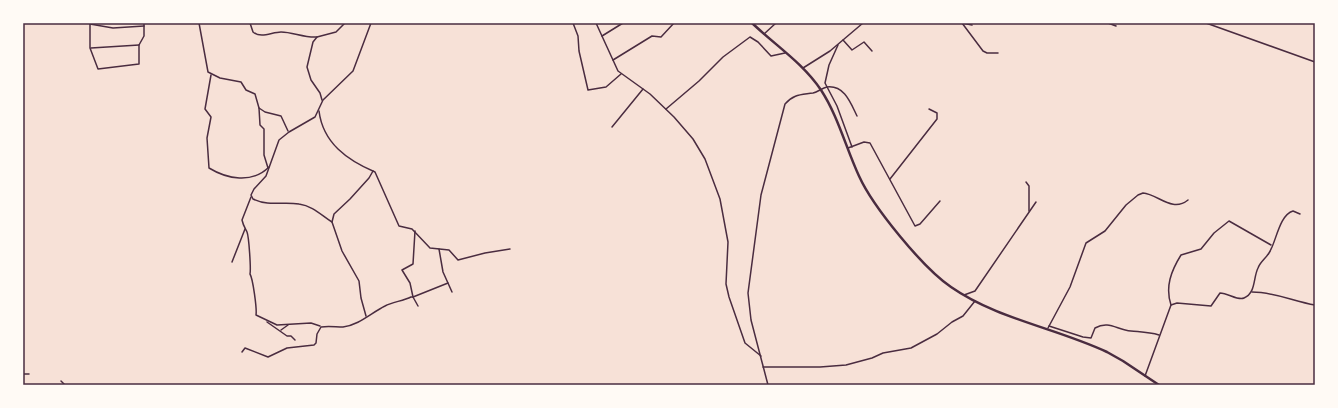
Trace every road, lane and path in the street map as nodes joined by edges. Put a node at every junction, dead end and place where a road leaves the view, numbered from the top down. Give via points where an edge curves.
1 (144, 23) edge
2 (199, 23) edge
3 (250, 23) edge
4 (345, 23) edge
5 (371, 23) edge
6 (573, 23) edge
7 (596, 23) edge
8 (623, 23) edge
9 (674, 23) edge
10 (752, 23) edge
11 (776, 23) edge
12 (863, 23) edge
13 (962, 23) edge
14 (1108, 23) edge
15 (1206, 23) edge
16 (90, 24) edge
17 (972, 25) dead end
18 (144, 26) junction
19 (1116, 26) dead end
20 (764, 35) junction
21 (602, 36) junction
22 (316, 37) junction
23 (843, 40) junction
24 (139, 45) junction
25 (838, 45) junction
26 (90, 48) junction
27 (872, 51) dead end
28 (786, 52) junction
29 (998, 53) dead end
30 (613, 60) junction
31 (1315, 62) edge
32 (803, 68) junction
33 (622, 74) junction
34 (211, 75) junction
35 (826, 87) junction
36 (643, 89) junction
37 (821, 89) junction
38 (323, 100) junction
39 (259, 108) junction
40 (666, 108) junction
41 (929, 109) dead end
42 (319, 111) junction
43 (857, 116) dead end
44 (612, 127) dead end
45 (289, 132) junction
46 (852, 147) junction
47 (848, 148) junction
48 (271, 165) junction
49 (268, 168) junction
50 (373, 171) junction
51 (890, 179) junction
52 (1026, 182) dead end
53 (251, 197) junction
54 (940, 200) dead end
55 (1188, 200) dead end
56 (1036, 202) dead end
57 (1029, 211) junction
58 (1300, 214) dead end
59 (332, 222) junction
60 (245, 229) junction
61 (415, 231) junction
62 (1271, 245) junction
63 (439, 249) junction
64 (510, 249) dead end
65 (232, 262) dead end
66 (448, 283) junction
67 (452, 292) dead end
68 (1252, 292) junction
69 (964, 295) junction
70 (413, 296) junction
71 (974, 301) junction
72 (1171, 305) junction
73 (1315, 305) edge
74 (418, 306) dead end
75 (366, 316) junction
76 (268, 321) junction
77 (290, 324) junction
78 (321, 327) junction
79 (1049, 327) junction
80 (280, 330) junction
81 (1159, 335) junction
82 (294, 340) dead end
83 (242, 352) dead end
84 (761, 356) junction
85 (763, 367) junction
86 (23, 374) edge
87 (29, 374) dead end
88 (1145, 376) junction
89 (61, 381) dead end
90 (65, 385) edge
91 (768, 385) edge
92 (1159, 385) edge

1 - 18 street
2 - 34 street via 207,68
3 - 22 street via 253,32 260,35 282,32
4 - 22 street via 336,32
5 - 38 street via 354,71
6 - 33 street via 578,36 588,90 606,87
7 - 21 street
8 - 21 street
9 - 30 street via 661,37 652,36
10 - 20 main road
11 - 20 street
12 - 23 street
13 - 17 street
13 - 29 street via 983,51
14 - 19 street
15 - 31 street
16 - 18 street via 113,28
16 - 26 street
18 - 24 street via 144,36
20 - 28 main road
21 - 30 street
22 - 38 street via 307,67 311,80
23 - 25 street
23 - 27 street via 852,50 864,42
24 - 26 street
24 - 26 street via 138,65 98,69
25 - 32 street
25 - 35 street via 829,65
28 - 32 main road
28 - 40 street via 771,56 750,37 723,57 699,82
30 - 33 street
32 - 37 main road
33 - 36 street
34 - 39 street via 241,82 246,90 255,94
34 - 49 street via 205,109 211,117 207,138 209,168 225,177 239,178 254,177
35 - 37 street
35 - 43 street via 836,89 847,96
35 - 46 street via 837,106
36 - 40 street
36 - 44 street
37 - 47 main road
37 - 84 street via 814,93 797,94 785,104 761,195 748,293 751,320
38 - 42 street
39 - 45 street via 281,116
39 - 49 street
40 - 84 street via 693,139 714,181 728,242 728,292 745,343
41 - 51 street via 936,113 937,119
42 - 45 street via 311,120
42 - 50 street via 327,138 355,163
45 - 48 street via 279,140
46 - 47 street
46 - 51 street via 868,142
47 - 69 main road via 866,189 886,218 927,267
48 - 49 street
48 - 53 street
50 - 59 street via 350,200 334,214
50 - 61 street via 378,175 399,226
51 - 54 street via 915,226 920,224
52 - 57 street via 1029,186
53 - 59 street via 267,204 308,206
53 - 60 street via 242,219
55 - 79 street via 1182,204 1171,204 1143,193 1126,205 1105,230 1086,243 1070,287
56 - 57 street
57 - 69 street via 975,291
58 - 62 street via 1293,211 1287,214
59 - 75 street via 342,251 359,281
60 - 65 street
60 - 76 street via 252,289 256,299 256,315
61 - 63 street via 430,248
61 - 70 street via 413,264 402,270 410,283
62 - 68 street via 1269,253 1257,269
62 - 72 street via 1233,222 1225,223 1201,249 1181,255 1168,283 1167,295
63 - 64 street via 449,250 458,260
63 - 66 street via 443,272
66 - 67 street
66 - 70 street
68 - 72 street via 1242,299 1220,293 1211,306 1177,303
68 - 73 street via 1271,293
69 - 71 main road
70 - 74 street
70 - 75 street via 390,303
71 - 79 main road
71 - 85 street via 963,316 911,348 883,353 846,365
72 - 81 street
75 - 78 street via 343,327
76 - 77 street via 280,326
76 - 80 street via 268,324
77 - 78 street via 312,323
77 - 80 street
78 - 83 street via 314,345 287,348 268,357 245,348
79 - 81 street via 1091,338 1095,328 1105,324 1128,331 1147,331
79 - 88 main road via 1111,354
80 - 82 street
81 - 88 street
84 - 85 street
85 - 91 street
86 - 87 street
88 - 92 main road
89 - 90 street

